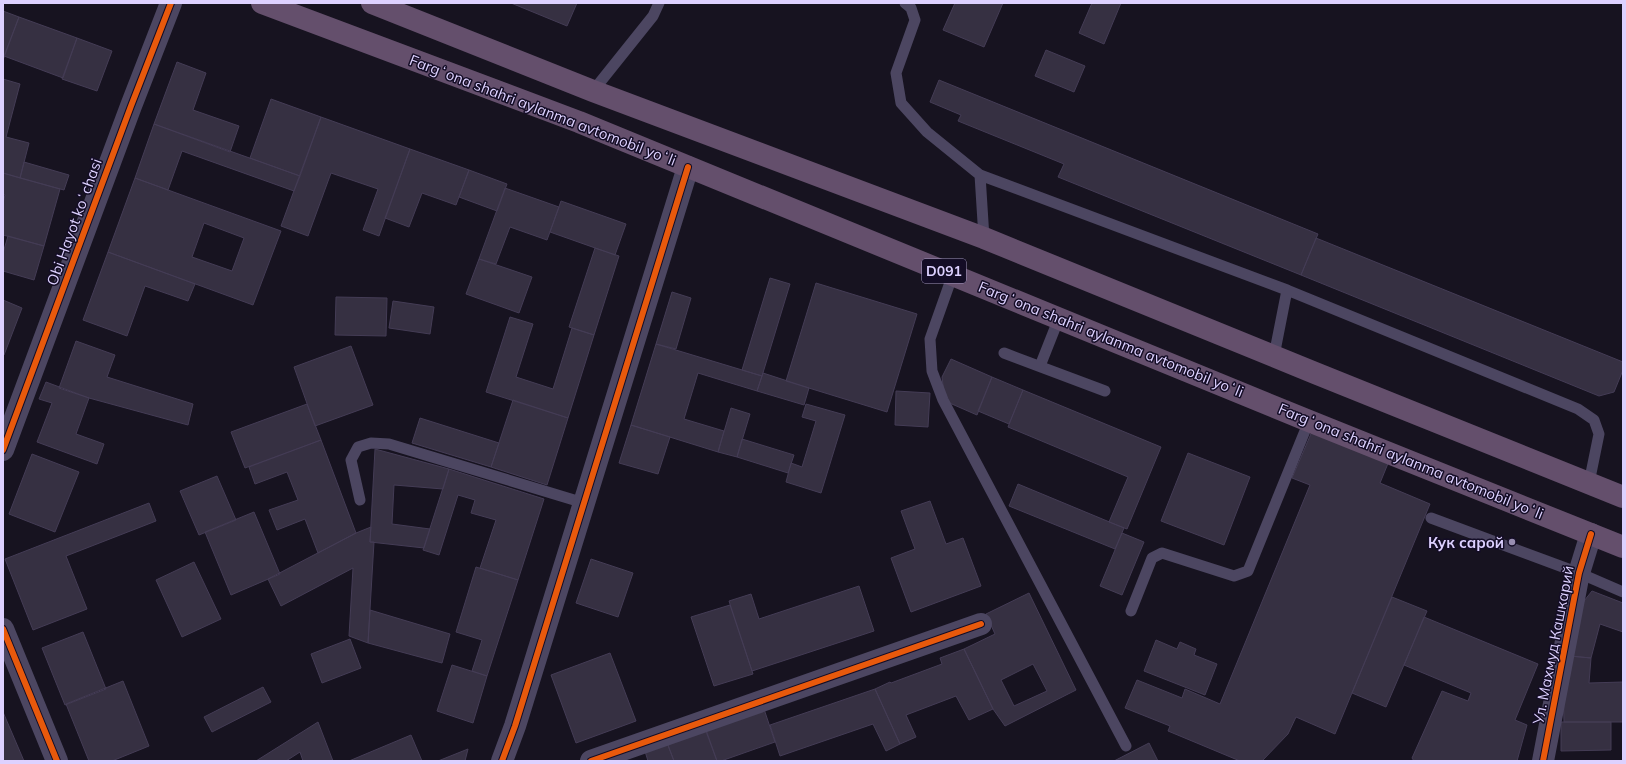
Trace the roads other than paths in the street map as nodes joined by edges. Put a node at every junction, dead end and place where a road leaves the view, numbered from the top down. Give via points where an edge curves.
1 (171, 3) edge
2 (262, 3) edge
3 (372, 3) edge
4 (659, 3) edge
5 (905, 3) edge
6 (593, 91) junction
7 (688, 167) junction
8 (980, 175) junction
9 (984, 238) junction
10 (952, 274) junction
11 (1287, 290) junction
12 (1059, 318) junction
13 (1004, 353) dead end
14 (1274, 356) junction
15 (1040, 366) junction
16 (1105, 391) dead end
17 (1309, 421) junction
18 (3, 450) edge
19 (1589, 482) junction
20 (1623, 497) edge
21 (360, 500) dead end
22 (584, 503) junction
23 (1431, 518) dead end
24 (1591, 534) junction
25 (1623, 547) edge
26 (1579, 573) junction
27 (1623, 592) edge
28 (1132, 611) dead end
29 (981, 624) dead end
30 (3, 629) edge
31 (1126, 746) dead end
32 (58, 761) edge
33 (502, 761) edge
34 (591, 761) edge
35 (1543, 761) edge

1 - 18 street, Obi Hayot koʻchasi
2 - 7 highway, Fargʻona shahri aylanma avtomobil yoʻli / D091 via 579,122
3 - 6 highway
4 - 6 lane via 653,16
5 - 8 lane via 911,8 916,20 896,73 901,103 927,132
6 - 9 highway
7 - 10 highway, Fargʻona shahri aylanma avtomobil yoʻli / D091
7 - 22 street
8 - 9 lane
8 - 11 lane
9 - 14 highway
10 - 12 highway, Fargʻona shahri aylanma avtomobil yoʻli / D091
10 - 31 lane via 930,339 932,370 940,393
11 - 14 lane
11 - 19 lane via 1578,409 1594,420 1599,434
12 - 15 lane
12 - 17 highway, Fargʻona shahri aylanma avtomobil yoʻli / D091
13 - 15 lane
14 - 19 highway
15 - 16 lane
17 - 24 highway, Fargʻona shahri aylanma avtomobil yoʻli / D091
17 - 28 lane via 1248,571 1234,576 1162,553 1152,558
19 - 20 highway
21 - 22 lane via 351,460 358,448 370,443 389,444
22 - 33 street
23 - 26 lane
24 - 25 highway, Fargʻona shahri aylanma avtomobil yoʻli / D091
24 - 26 street, Ул. Махмуд Кашкарий
26 - 27 lane
26 - 35 street, Ул. Махмуд Кашкарий
29 - 34 street
30 - 32 street

